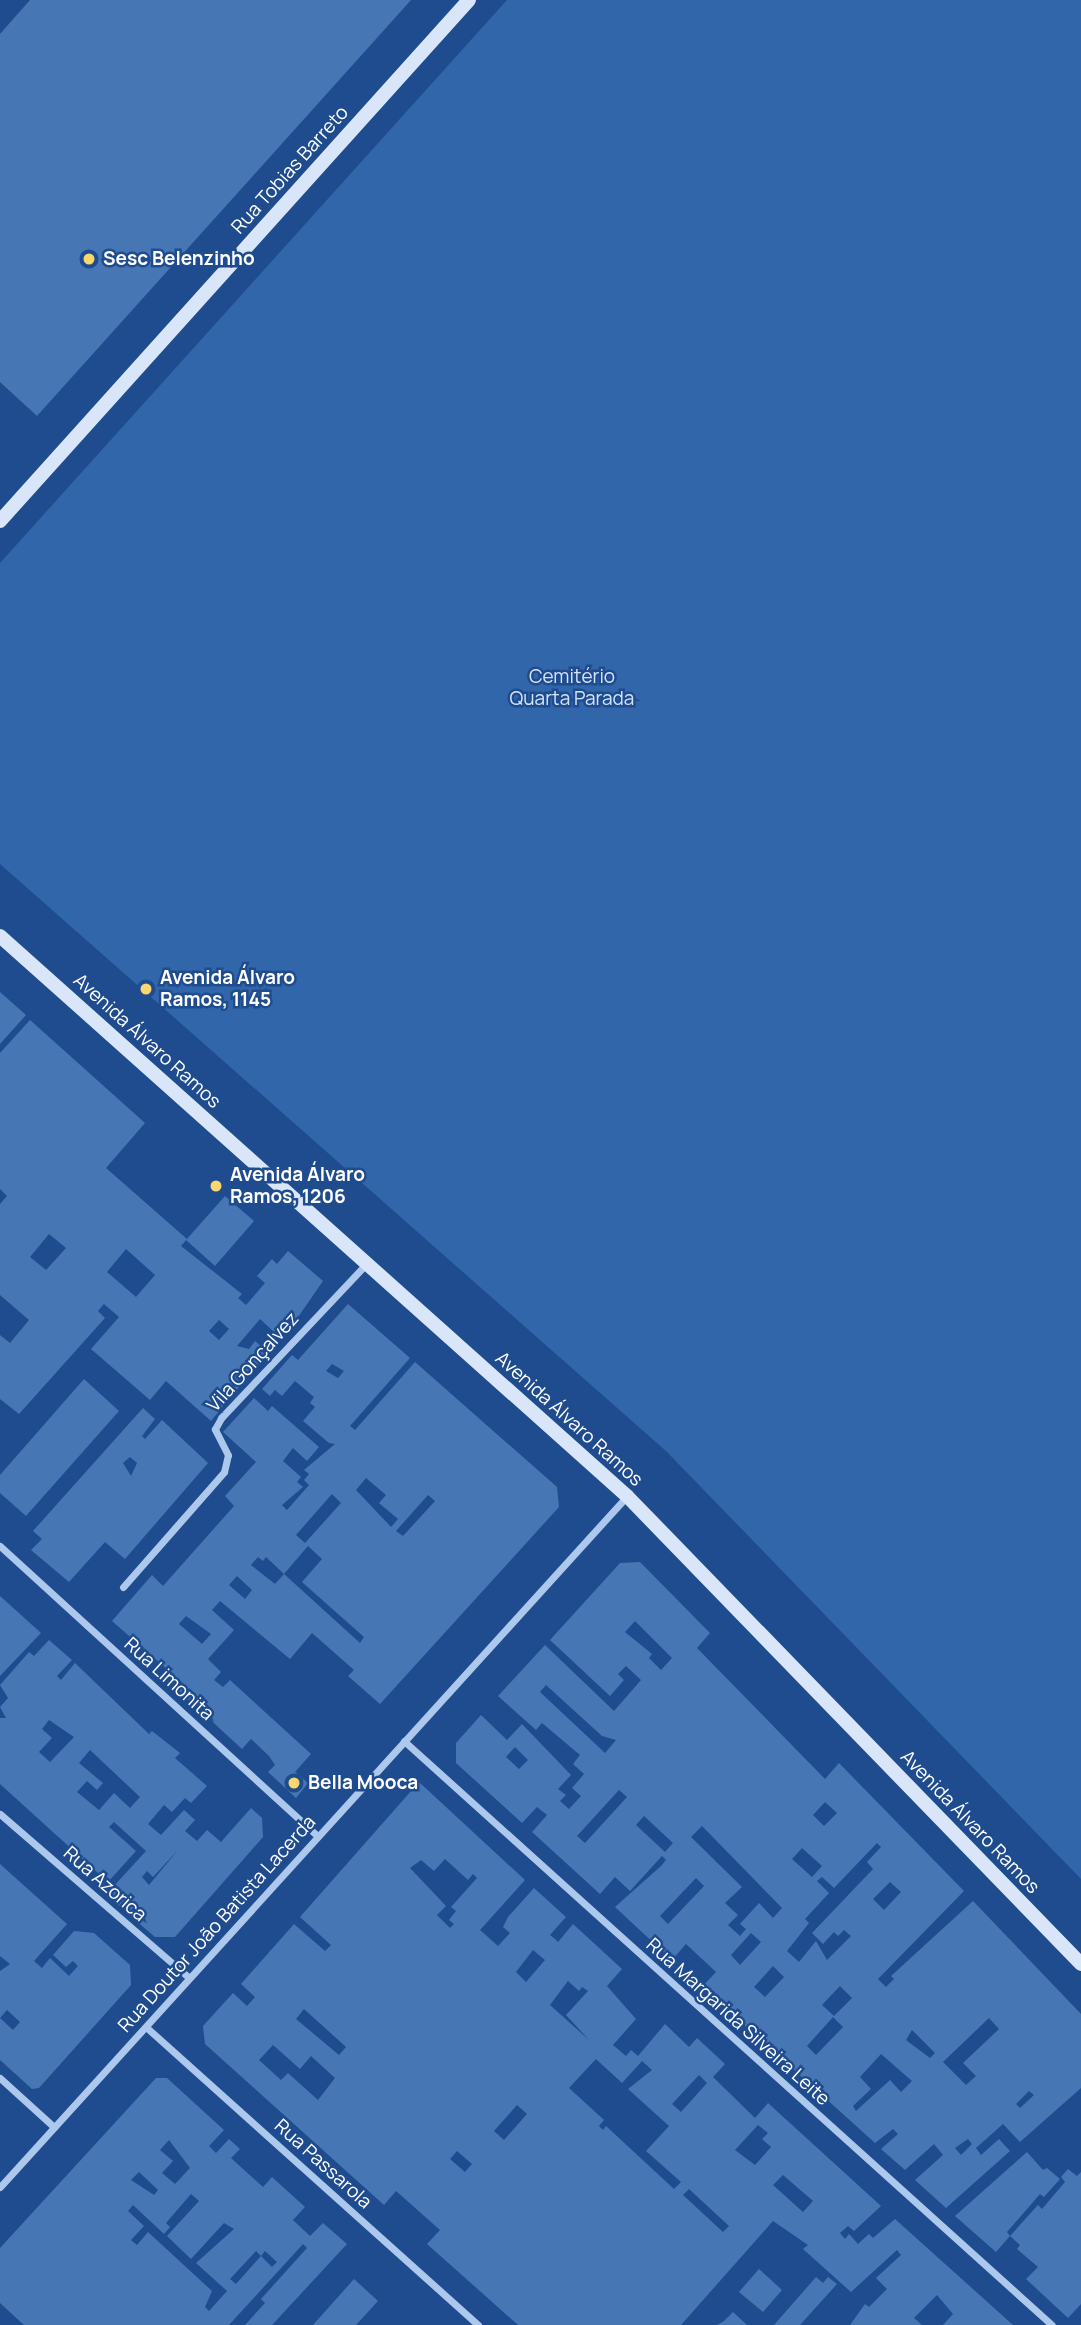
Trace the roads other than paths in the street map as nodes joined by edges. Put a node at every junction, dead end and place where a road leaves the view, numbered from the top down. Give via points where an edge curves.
1 (469, 0) edge
2 (0, 521) edge
3 (0, 936) edge
4 (366, 1264) junction
5 (627, 1496) junction
6 (0, 1546) edge
7 (123, 1587) dead end
8 (404, 1741) junction
9 (0, 1814) edge
10 (316, 1835) junction
11 (1081, 1964) edge
12 (189, 1978) junction
13 (146, 2027) junction
14 (0, 2078) edge
15 (54, 2127) junction
16 (0, 2187) edge
17 (478, 2325) edge
18 (1052, 2325) edge

1 - 2 main road, Rua Tobias Barreto
3 - 4 main road, Avenida Álvaro Ramos
4 - 5 main road, Avenida Álvaro Ramos
4 - 7 street, Vila Gonçalvez via 220,1418 215,1429 228,1455 224,1472
5 - 8 street, Rua Doutor João Batista Lacerda
5 - 11 main road, Avenida Álvaro Ramos
6 - 10 street, Rua Limonita
8 - 10 street, Rua Doutor João Batista Lacerda
8 - 18 street, Rua Margarida Silveira Leite
9 - 12 street, Rua Azorica
10 - 12 street, Rua Doutor João Batista Lacerda
12 - 13 street, Rua Doutor João Batista Lacerda
13 - 15 street, Rua Doutor João Batista Lacerda
13 - 17 street, Rua Passarola
14 - 15 street
15 - 16 street, Rua Doutor João Batista Lacerda

